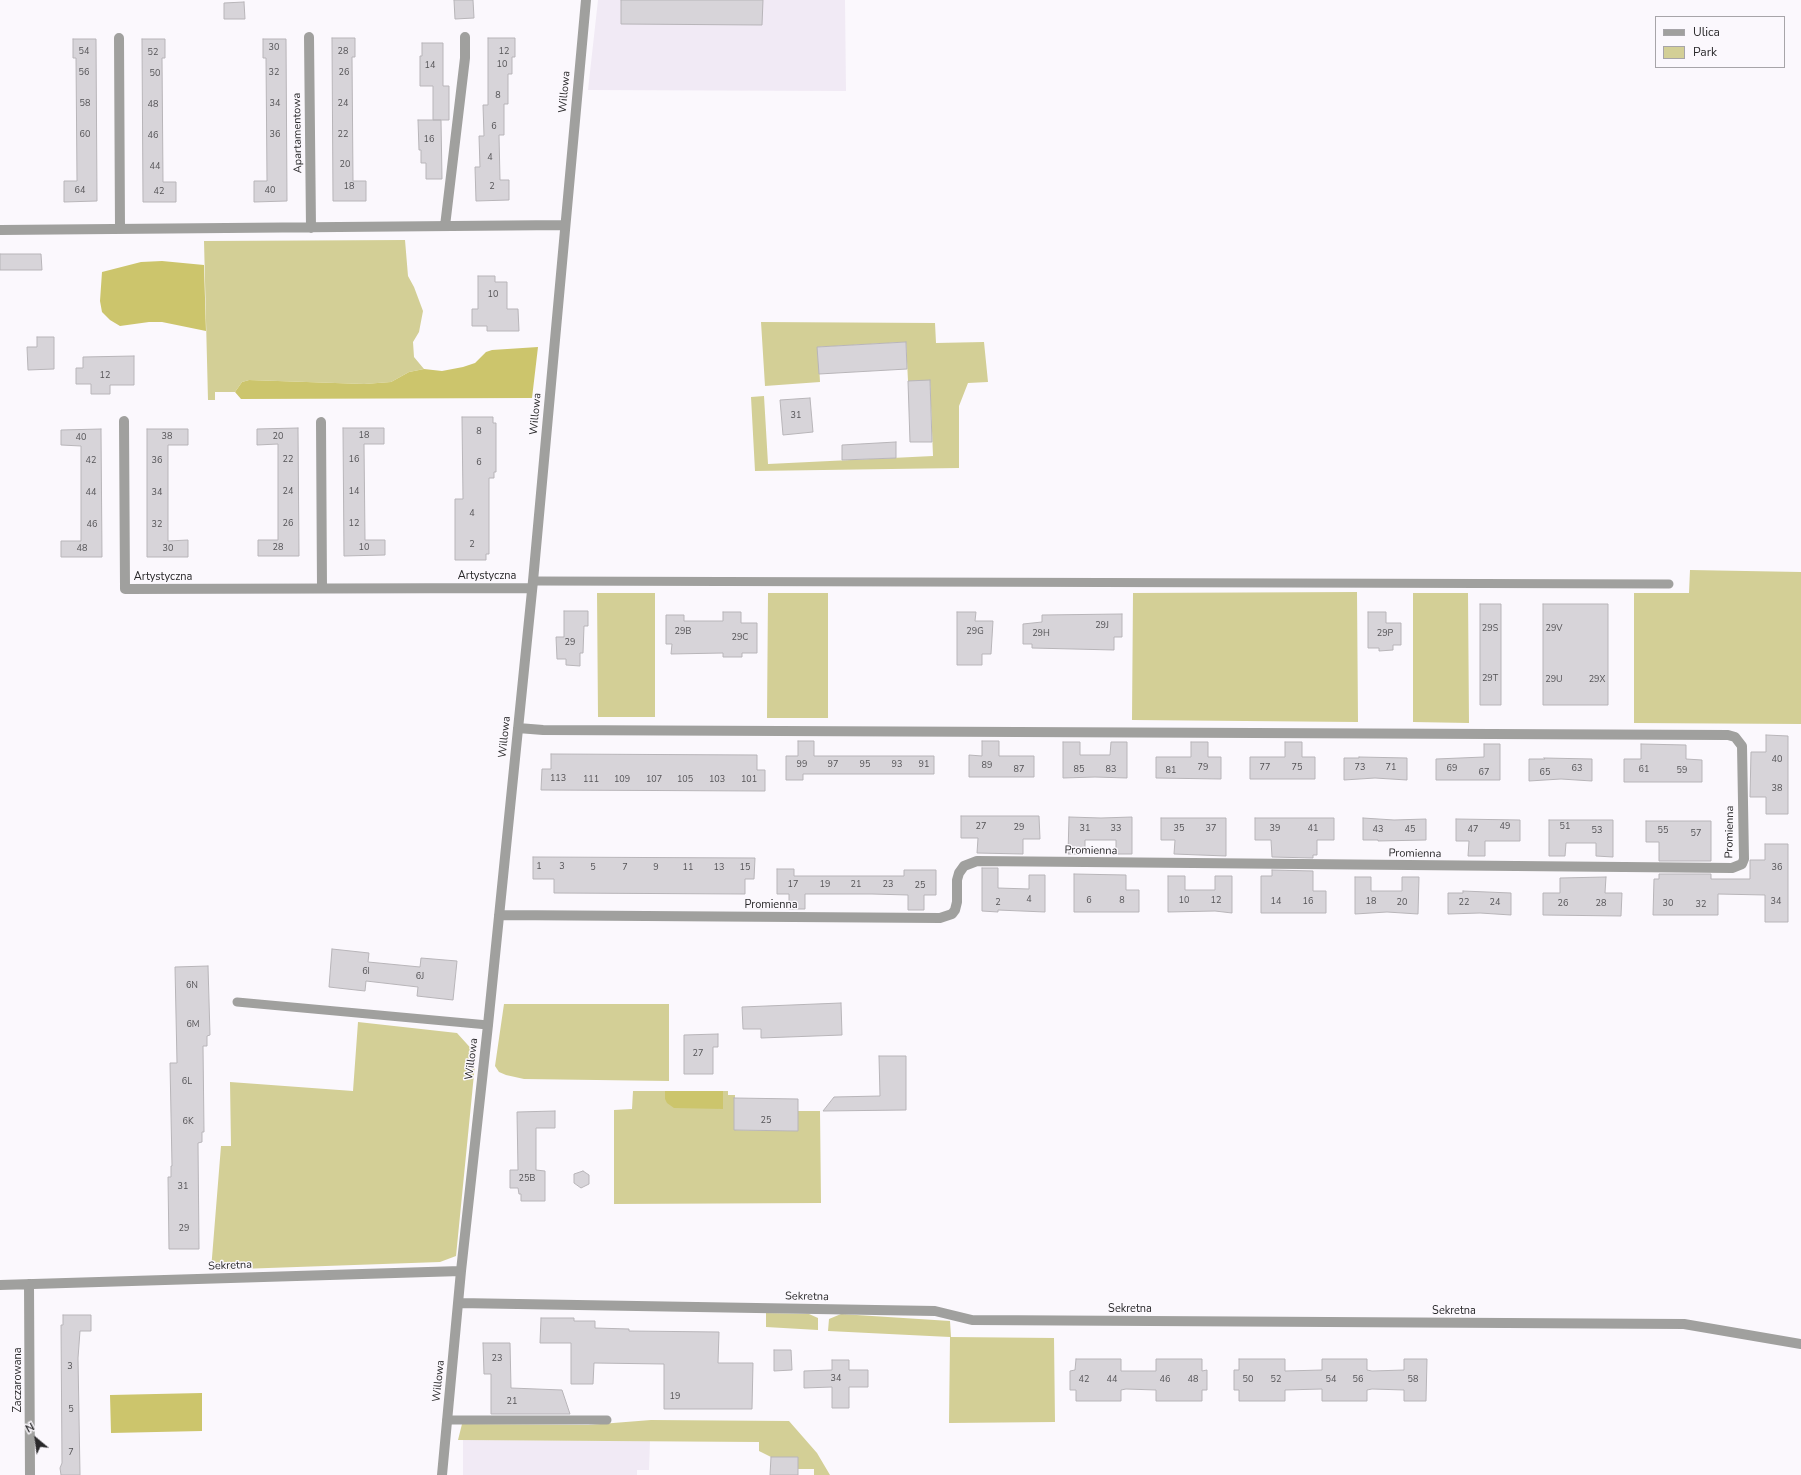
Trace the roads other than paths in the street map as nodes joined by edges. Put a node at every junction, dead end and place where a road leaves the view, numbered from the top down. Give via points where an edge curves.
1 (586, 0) edge
2 (309, 37) dead end
3 (465, 37) dead end
4 (119, 38) dead end
5 (565, 225) junction
6 (446, 226) junction
7 (311, 228) junction
8 (120, 229) junction
9 (0, 230) edge
10 (124, 421) dead end
11 (321, 422) dead end
12 (533, 584) junction
13 (1670, 584) dead end
14 (322, 588) junction
15 (518, 728) junction
16 (499, 915) junction
17 (237, 1002) dead end
18 (488, 1025) junction
19 (461, 1271) junction
20 (29, 1284) junction
21 (0, 1285) edge
22 (458, 1303) junction
23 (1801, 1344) edge
24 (447, 1420) junction
25 (607, 1420) dead end
26 (30, 1475) edge
27 (442, 1475) edge

1 - 5 street, Willowa
2 - 7 street, Apartamentowa
3 - 6 street via 465,58
4 - 8 street
5 - 6 street
5 - 12 street, Willowa
6 - 7 street
7 - 8 street
8 - 9 street
10 - 14 street, Artystyczna via 124,589
11 - 14 street
12 - 13 lane
12 - 14 street, Artystyczna
12 - 15 street, Willowa
15 - 16 street, Willowa
15 - 16 street, Promienna via 1728,734 1735,737 1742,746 1744,858 1742,864 1732,868 977,861 964,866 959,873 955,910 952,914 940,918
16 - 18 street, Willowa
17 - 18 lane
18 - 19 street, Willowa
19 - 20 street, Sekretna
19 - 22 street, Willowa
20 - 21 street, Sekretna
20 - 26 street, Zaczarowana
22 - 23 street, Sekretna via 935,1311 972,1320 1684,1324
22 - 24 street, Willowa
24 - 25 lane
24 - 27 street, Willowa

